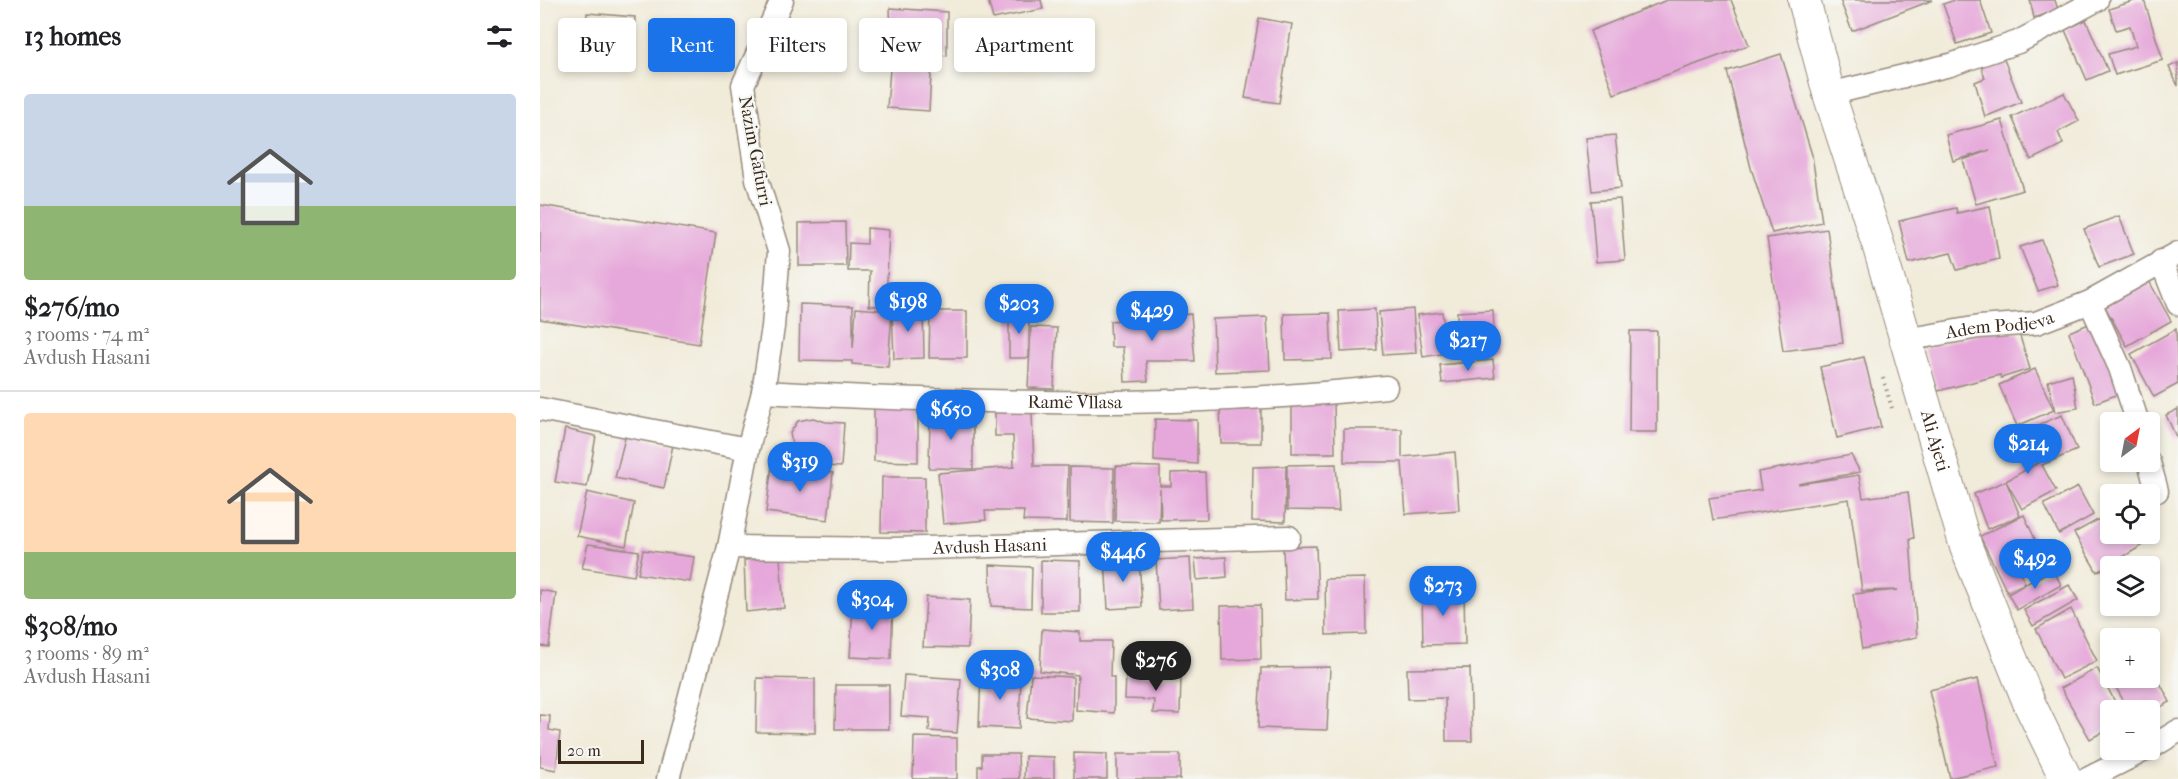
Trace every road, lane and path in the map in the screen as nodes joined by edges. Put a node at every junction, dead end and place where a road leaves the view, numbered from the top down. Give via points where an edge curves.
1 (782, 0) edge
2 (1804, 0) edge
3 (2097, 0) edge
4 (1829, 94) junction
5 (2170, 257) edge
6 (2090, 302) junction
7 (2178, 304) edge
8 (1905, 340) junction
9 (1386, 387) dead end
10 (764, 392) junction
11 (540, 409) edge
12 (2134, 412) edge
13 (748, 449) junction
14 (1289, 537) dead end
15 (729, 547) junction
16 (2178, 731) edge
17 (2160, 742) edge
18 (2125, 760) edge
19 (668, 779) edge
20 (2066, 779) edge
21 (2087, 779) edge

1 - 10 street, Nazim Gafurri via 742,85 757,178 779,251
2 - 4 main road, Ali Ajeti
3 - 4 street via 2018,42 1950,65
4 - 8 main road, Ali Ajeti
5 - 6 street, Adem Podjeva
5 - 7 street, Adem Podjeva
6 - 8 street, Adem Podjeva via 2036,323 1979,327
6 - 12 street via 2120,368
8 - 20 main road, Ali Ajeti via 1966,547 2030,705
9 - 10 street, Ramë Vllasa via 1291,397 1154,401 914,400
10 - 13 street, Nazim Gafurri
11 - 13 street
13 - 15 street, Nazim Gafurri
14 - 15 street, Avdush Hasani via 893,549
15 - 19 street, Nazim Gafurri
16 - 17 street
18 - 21 street

